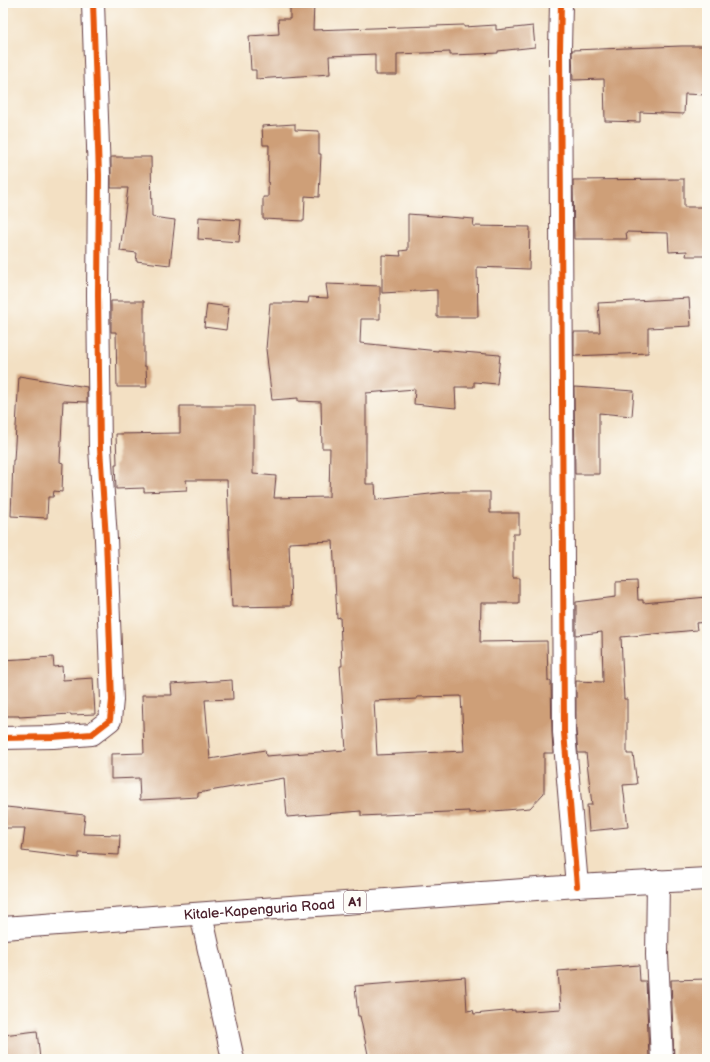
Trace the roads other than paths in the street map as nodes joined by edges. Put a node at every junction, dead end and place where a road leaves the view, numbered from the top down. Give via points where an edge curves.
1 (93, 3) edge
2 (561, 3) edge
3 (3, 738) edge
4 (707, 879) edge
5 (658, 881) junction
6 (577, 886) junction
7 (202, 914) junction
8 (3, 928) edge
9 (233, 1059) edge
10 (662, 1059) edge

1 - 3 main road via 99,175 100,448 112,700 110,720 92,734
2 - 6 main road via 564,732
4 - 5 main road, Kitale-Kapenguria Road / A1
5 - 6 main road, Kitale-Kapenguria Road / A1
5 - 10 main road via 657,955
6 - 7 main road, Kitale-Kapenguria Road / A1
7 - 8 main road, Kitale-Kapenguria Road / A1
7 - 9 main road

